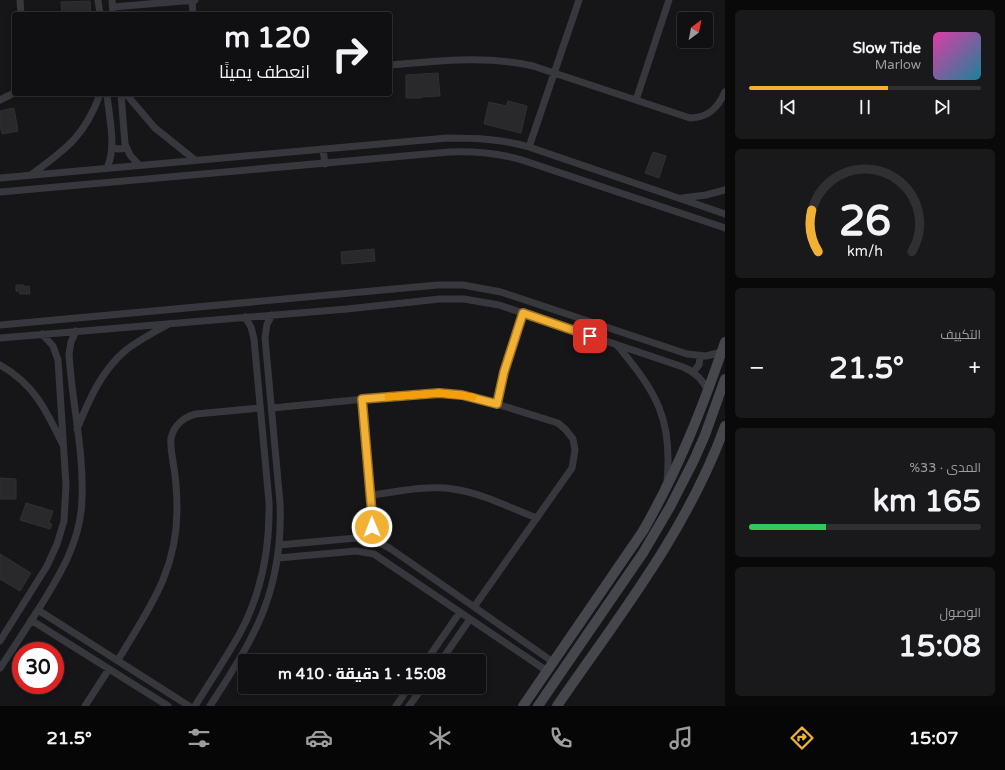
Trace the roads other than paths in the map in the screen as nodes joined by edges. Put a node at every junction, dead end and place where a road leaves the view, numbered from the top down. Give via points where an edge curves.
1 (20, 0) edge
2 (98, 0) edge
3 (193, 0) edge
4 (579, 0) edge
5 (669, 0) edge
6 (113, 7) edge
7 (21, 12) edge
8 (100, 12) edge
9 (193, 12) edge
10 (392, 65) edge
11 (554, 73) junction
12 (725, 92) edge
13 (12, 94) edge
14 (99, 96) edge
15 (107, 96) edge
16 (121, 96) edge
17 (128, 96) edge
18 (0, 100) edge
19 (636, 100) junction
20 (529, 147) junction
21 (112, 148) junction
22 (126, 148) junction
23 (323, 149) junction
24 (195, 160) junction
25 (325, 164) junction
26 (139, 165) junction
27 (107, 168) junction
28 (31, 175) junction
29 (0, 178) edge
30 (725, 190) edge
31 (0, 192) edge
32 (680, 198) junction
33 (725, 214) edge
34 (725, 228) edge
35 (345, 294) junction
36 (348, 309) junction
37 (523, 313) junction
38 (272, 315) junction
39 (245, 317) junction
40 (170, 323) junction
41 (0, 325) edge
42 (76, 331) junction
43 (266, 331) junction
44 (253, 333) junction
45 (42, 334) junction
46 (0, 338) edge
47 (725, 342) edge
48 (617, 344) junction
49 (722, 352) junction
50 (69, 354) junction
51 (57, 355) junction
52 (700, 356) junction
53 (0, 365) edge
54 (693, 372) junction
55 (725, 379) edge
56 (708, 392) junction
57 (362, 399) junction
58 (497, 404) junction
59 (260, 408) junction
60 (272, 408) junction
61 (725, 426) edge
62 (77, 429) junction
63 (64, 447) junction
64 (665, 492) junction
65 (371, 495) junction
66 (536, 518) junction
67 (369, 540) junction
68 (279, 545) junction
69 (278, 558) junction
70 (436, 581) junction
71 (257, 591) junction
72 (429, 591) junction
73 (269, 595) junction
74 (474, 607) junction
75 (38, 610) junction
76 (460, 612) junction
77 (470, 619) junction
78 (31, 620) junction
79 (82, 638) junction
80 (0, 641) edge
81 (76, 648) junction
82 (431, 654) edge
83 (446, 654) edge
84 (118, 660) junction
85 (553, 662) junction
86 (0, 668) edge
87 (109, 669) junction
88 (547, 672) junction
89 (150, 681) junction
90 (144, 691) junction
91 (404, 694) edge
92 (418, 694) edge
93 (85, 706) edge
94 (168, 706) edge
95 (189, 706) edge
96 (195, 706) edge
97 (210, 706) edge
98 (396, 706) edge
99 (410, 706) edge
100 (523, 706) edge
101 (538, 706) edge
102 (557, 706) edge

1 - 7 street
2 - 8 street
3 - 6 street
3 - 9 street
4 - 11 street
5 - 19 street
10 - 11 street via 482,59 521,63
11 - 19 street
11 - 20 street
12 - 19 street via 714,110 705,116 695,118
13 - 18 street
14 - 28 street via 78,137 64,151
15 - 21 street
16 - 22 street
17 - 24 street via 155,128
20 - 23 street via 494,140 447,138
20 - 32 street
21 - 22 street
21 - 27 street
22 - 26 street
23 - 24 street
23 - 25 street
24 - 26 street
25 - 31 street
25 - 34 street via 448,152 498,154 533,163
26 - 27 street
27 - 28 street
28 - 29 street
30 - 32 street
32 - 33 street
35 - 36 street
35 - 41 street
35 - 52 street via 438,285 489,289 687,354
36 - 37 street via 452,299 488,302
36 - 38 street
37 - 48 street
37 - 58 street via 504,372
38 - 39 street
38 - 43 street
39 - 40 street
39 - 44 street
40 - 42 street
40 - 62 street via 126,350 110,366 93,392
42 - 45 street
42 - 50 street
43 - 44 street via 258,330
43 - 60 street
44 - 59 street
45 - 46 street
45 - 51 street via 50,341
47 - 49 main road
48 - 54 street
48 - 64 street via 649,386 664,419 668,457
49 - 52 street
49 - 56 main road
50 - 51 street via 63,351
50 - 62 street
51 - 63 street
52 - 54 street via 699,365
53 - 63 street via 22,380 38,398
54 - 56 street
55 - 101 main road via 705,435 670,507 643,553
56 - 64 main road
57 - 58 street via 439,393 462,395
57 - 60 street
57 - 65 street
58 - 66 street via 553,421 562,426 573,439 575,450 572,468
59 - 71 street via 269,518 267,550
59 - 84 street via 196,414 186,417 175,427 171,436 171,446 177,522 170,562 160,589
60 - 68 street via 280,503
61 - 102 main road via 706,474 677,530
62 - 75 street via 82,487 79,525 72,550 58,579
63 - 80 street via 64,521 47,566
64 - 85 main road via 644,531
65 - 66 street via 429,488 452,489 478,495
65 - 67 street via 372,520
66 - 74 street
67 - 68 street via 356,538
67 - 70 street via 386,546
68 - 69 street
69 - 72 street via 368,552
69 - 73 street
70 - 72 street
70 - 74 street
71 - 73 street
71 - 96 street via 241,631
72 - 76 street
73 - 97 street via 252,637
74 - 85 street
75 - 78 street
75 - 79 street
76 - 77 street
76 - 82 street
77 - 83 street
77 - 88 street
78 - 81 street
78 - 86 street
79 - 81 street
79 - 84 street
81 - 87 street
84 - 89 street
85 - 88 main road
87 - 90 street
87 - 93 street
88 - 100 main road
89 - 90 street
89 - 95 street
90 - 94 street
91 - 98 street
92 - 99 street

